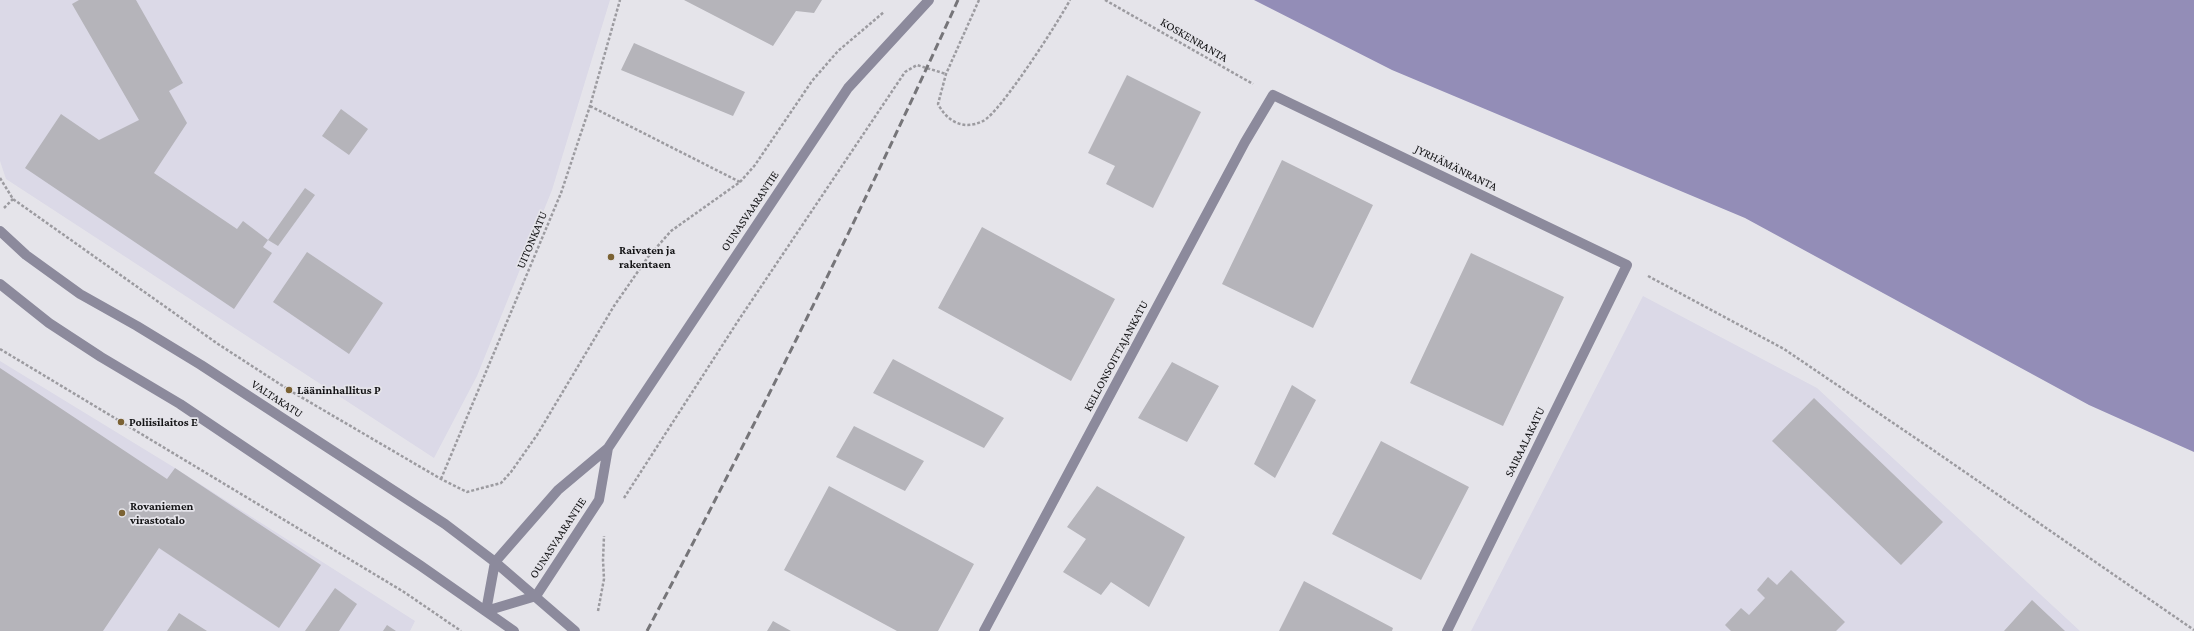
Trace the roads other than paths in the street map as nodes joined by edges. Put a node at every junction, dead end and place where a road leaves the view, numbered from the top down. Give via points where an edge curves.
1 (929, 0) edge
2 (1273, 95) joint
3 (0, 231) edge
4 (1627, 265) joint
5 (0, 284) edge
6 (608, 448) junction
7 (495, 562) junction
8 (536, 596) junction
9 (486, 611) junction
10 (514, 631) edge
11 (575, 631) edge
12 (984, 631) edge
13 (1447, 631) edge

1 - 6 street, OUNASVAARANTIE via 848,88
2 - 4 street, JYRHÄMÄNRANTA
2 - 12 street, KELLONSOITTAJANKATU via 1245,142
3 - 7 street, VALTAKATU via 26,255 80,294 208,370 445,524
4 - 13 street, SAIRAALAKATU
5 - 9 street via 49,323 180,404
6 - 7 street, OUNASVAARANTIE via 558,490
6 - 8 street, OUNASVAARANTIE via 599,500
7 - 8 street, VALTAKATU
7 - 9 street
8 - 9 street, OUNASVAARANTIE
8 - 11 street, VALTAKATU
9 - 10 street

